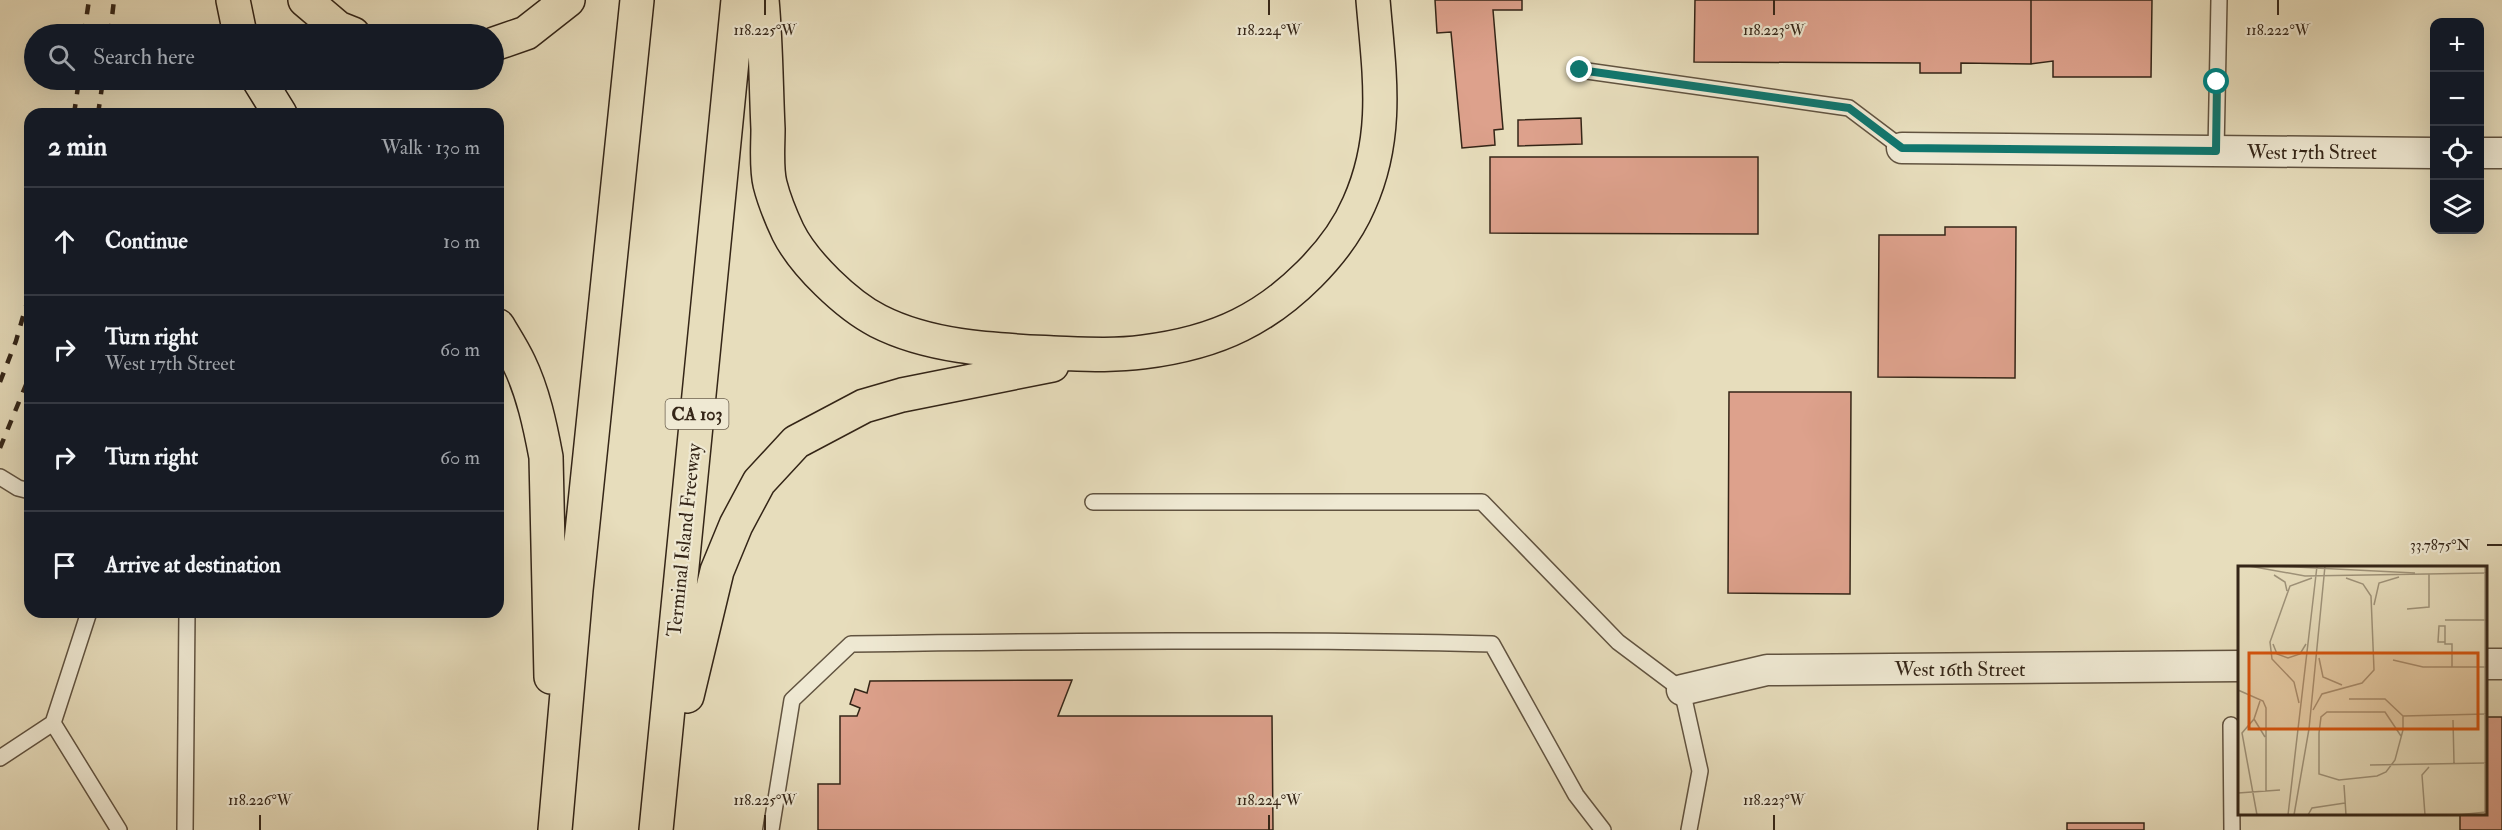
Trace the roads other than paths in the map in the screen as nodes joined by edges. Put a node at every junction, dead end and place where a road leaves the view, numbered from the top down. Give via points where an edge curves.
1 (233, 0) edge
2 (305, 0) edge
3 (568, 0) edge
4 (637, 0) edge
5 (738, 0) edge
6 (762, 0) edge
7 (1373, 0) edge
8 (2219, 0) edge
9 (238, 24) edge
10 (333, 24) edge
11 (504, 41) edge
12 (1580, 70) dead end
13 (265, 90) edge
14 (276, 108) edge
15 (1902, 148) joint
16 (2216, 151) junction
17 (2430, 153) edge
18 (2484, 153) edge
19 (2502, 153) edge
20 (504, 337) edge
21 (1102, 355) junction
22 (0, 477) edge
23 (24, 490) edge
24 (1093, 502) dead end
25 (87, 618) edge
26 (187, 618) edge
27 (2238, 666) edge
28 (1682, 690) junction
29 (53, 723) junction
30 (2231, 725) dead end
31 (0, 758) edge
32 (555, 829) edge
33 (119, 830) edge
34 (185, 830) edge
35 (656, 830) edge
36 (771, 830) edge
37 (1603, 830) edge
38 (1689, 830) edge
39 (2232, 830) edge

1 - 9 highway
2 - 10 highway
3 - 11 highway via 526,33
4 - 32 highway
5 - 35 highway, Terminal Island Freeway / CA 103
6 - 21 highway via 770,183 789,233 842,298 879,322 927,339 993,350
7 - 21 highway via 1380,128 1368,182 1343,231 1300,285 1238,326 1203,340 1143,352
8 - 16 lane
12 - 15 lane via 1849,108
13 - 14 highway
15 - 16 street, West 17th Street
16 - 17 street, West 17th Street
18 - 19 street
20 - 32 highway via 529,389 546,457
21 - 35 highway via 883,400 864,406 788,450 759,482 717,571
22 - 23 lane
24 - 28 lane via 1482,502 1618,642
25 - 29 lane
26 - 34 lane
27 - 28 street, West 16th Street via 1767,670
28 - 38 lane via 1700,771
29 - 31 lane
29 - 33 lane
30 - 39 lane
36 - 37 lane via 792,700 851,644 1350,641 1492,644 1576,795

